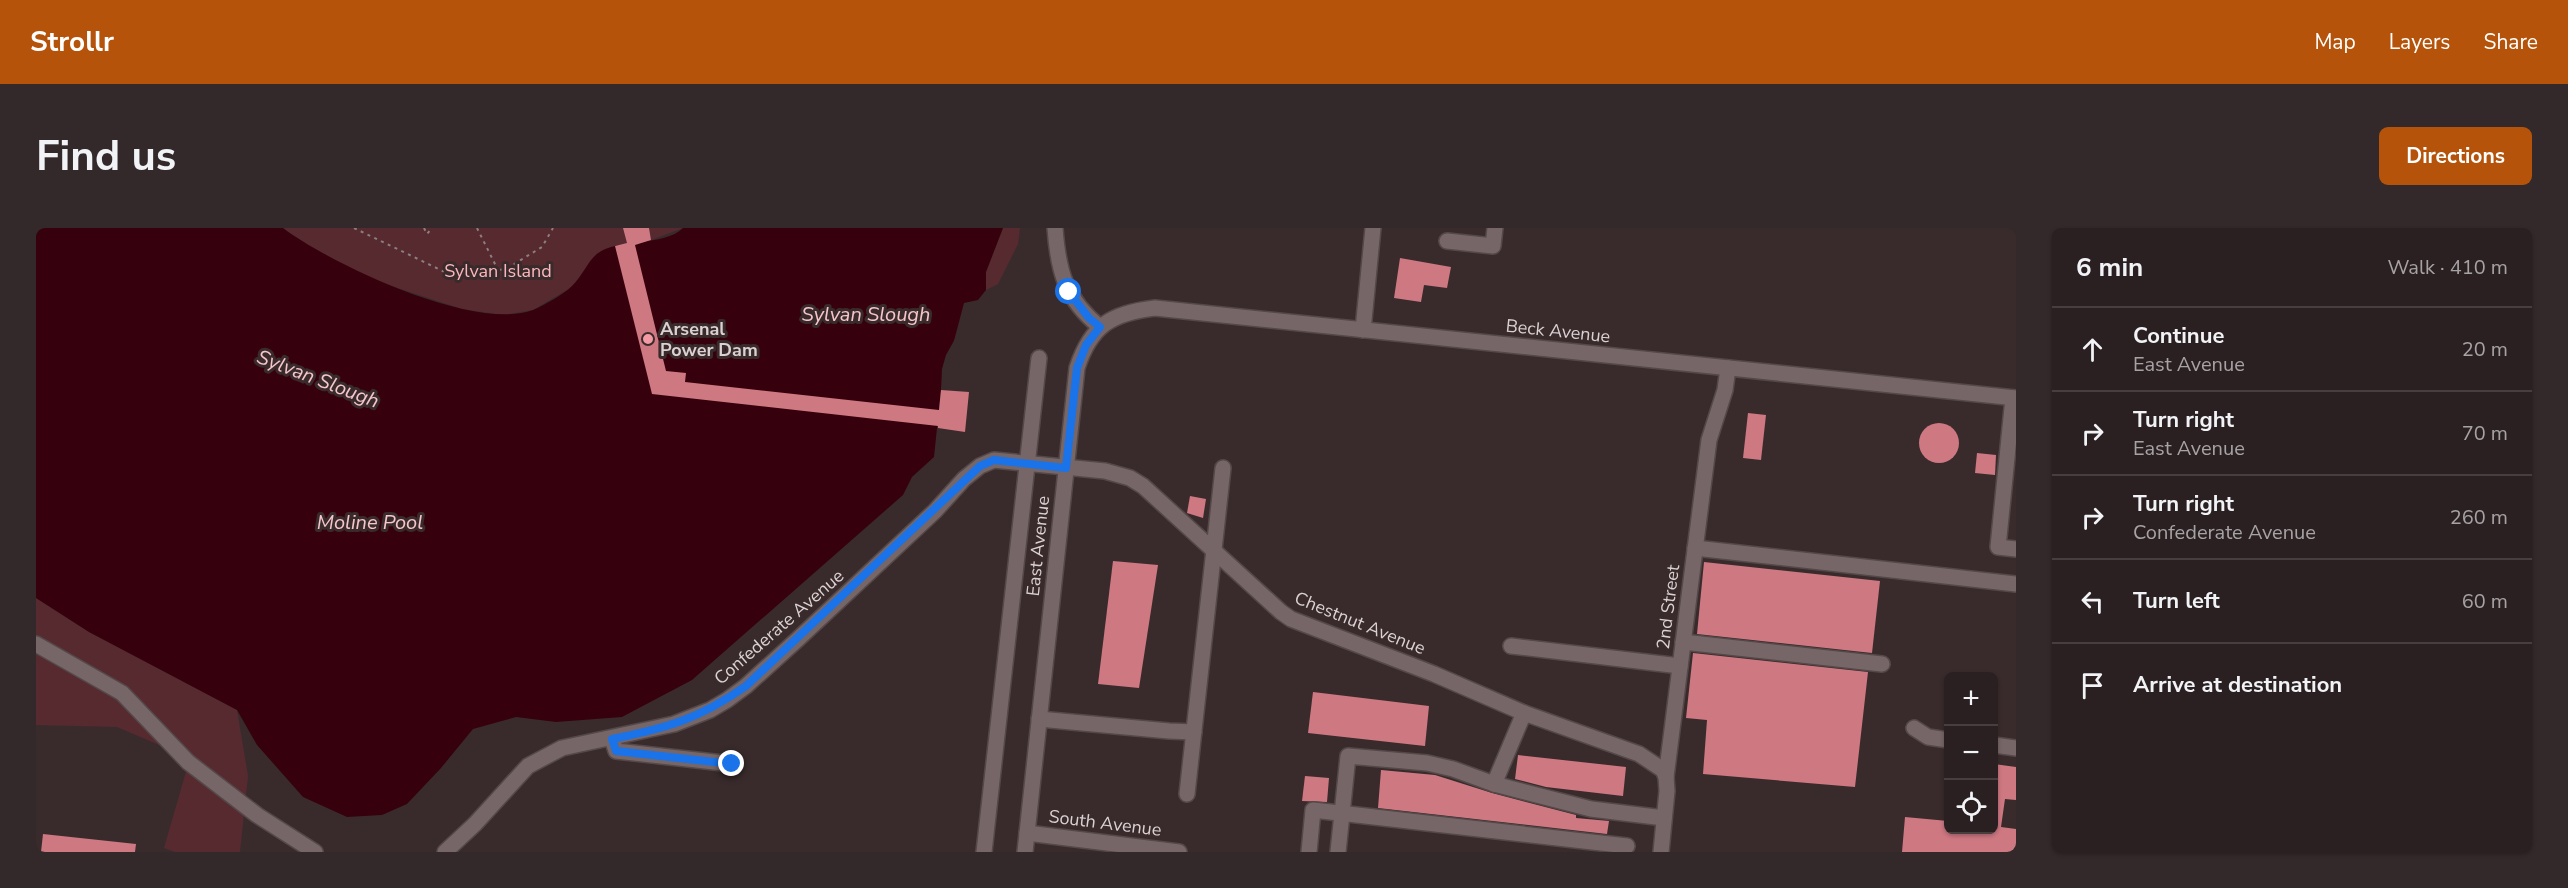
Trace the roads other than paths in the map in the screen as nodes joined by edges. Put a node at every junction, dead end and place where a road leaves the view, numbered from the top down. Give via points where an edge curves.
1 (1055, 228) edge
2 (1373, 228) edge
3 (1495, 228) edge
4 (1447, 240) dead end
5 (1100, 327) junction
6 (1363, 330) junction
7 (1039, 358) dead end
8 (1728, 368) junction
9 (2014, 398) edge
10 (1029, 463) junction
11 (1066, 468) junction
12 (1223, 468) dead end
13 (1695, 548) junction
14 (2016, 549) edge
15 (1213, 552) junction
16 (2016, 584) edge
17 (1683, 642) junction
18 (36, 644) edge
19 (1510, 646) dead end
20 (1882, 664) dead end
21 (1680, 666) junction
22 (1524, 713) junction
23 (1039, 719) junction
24 (1914, 728) dead end
25 (1194, 732) junction
26 (612, 739) junction
27 (1944, 739) edge
28 (1998, 746) edge
29 (2016, 748) edge
30 (732, 764) dead end
31 (1666, 777) junction
32 (1494, 784) junction
33 (1187, 794) dead end
34 (1342, 813) junction
35 (1665, 818) junction
36 (1027, 833) junction
37 (1556, 845) edge
38 (1627, 846) dead end
39 (315, 852) edge
40 (445, 852) edge
41 (984, 852) edge
42 (1025, 852) edge
43 (1179, 852) edge
44 (1309, 852) edge
45 (1338, 852) edge
46 (1661, 852) edge

1 - 5 street via 1062,277 1080,307
2 - 6 street
3 - 4 street via 1493,246
5 - 6 street, Beck Avenue via 1121,314 1155,308
5 - 11 street, East Avenue via 1086,345 1077,368
6 - 8 street, Beck Avenue
7 - 10 street
8 - 9 street, Beck Avenue
8 - 13 street, 2nd Street via 1709,440
9 - 14 street via 1998,546
10 - 11 street, Confederate Avenue
10 - 26 street, Confederate Avenue via 994,460 980,466 798,639 727,700 675,724
10 - 41 street
11 - 15 street, Chestnut Avenue via 1105,471 1130,478
11 - 23 street, East Avenue
12 - 15 street
13 - 16 street
13 - 17 street, 2nd Street
15 - 22 street, Chestnut Avenue via 1291,619
15 - 25 street
17 - 20 street
17 - 21 street, 2nd Street
18 - 39 street via 122,693 188,762 257,815
19 - 21 street
21 - 31 street, 2nd Street
22 - 31 street, Chestnut Avenue via 1639,754 1663,770
22 - 32 street
23 - 25 street
23 - 36 street, East Avenue
24 - 27 street via 1928,737
25 - 33 street
26 - 30 street via 616,751
26 - 40 street, Confederate Avenue via 562,748 528,766
28 - 29 street
31 - 35 street, 2nd Street
32 - 34 street via 1427,764 1348,756
32 - 35 street via 1591,808
34 - 37 street
34 - 44 street via 1313,810
34 - 45 street
35 - 46 street, 2nd Street
36 - 42 street, East Avenue
36 - 43 street, South Avenue
37 - 38 street

